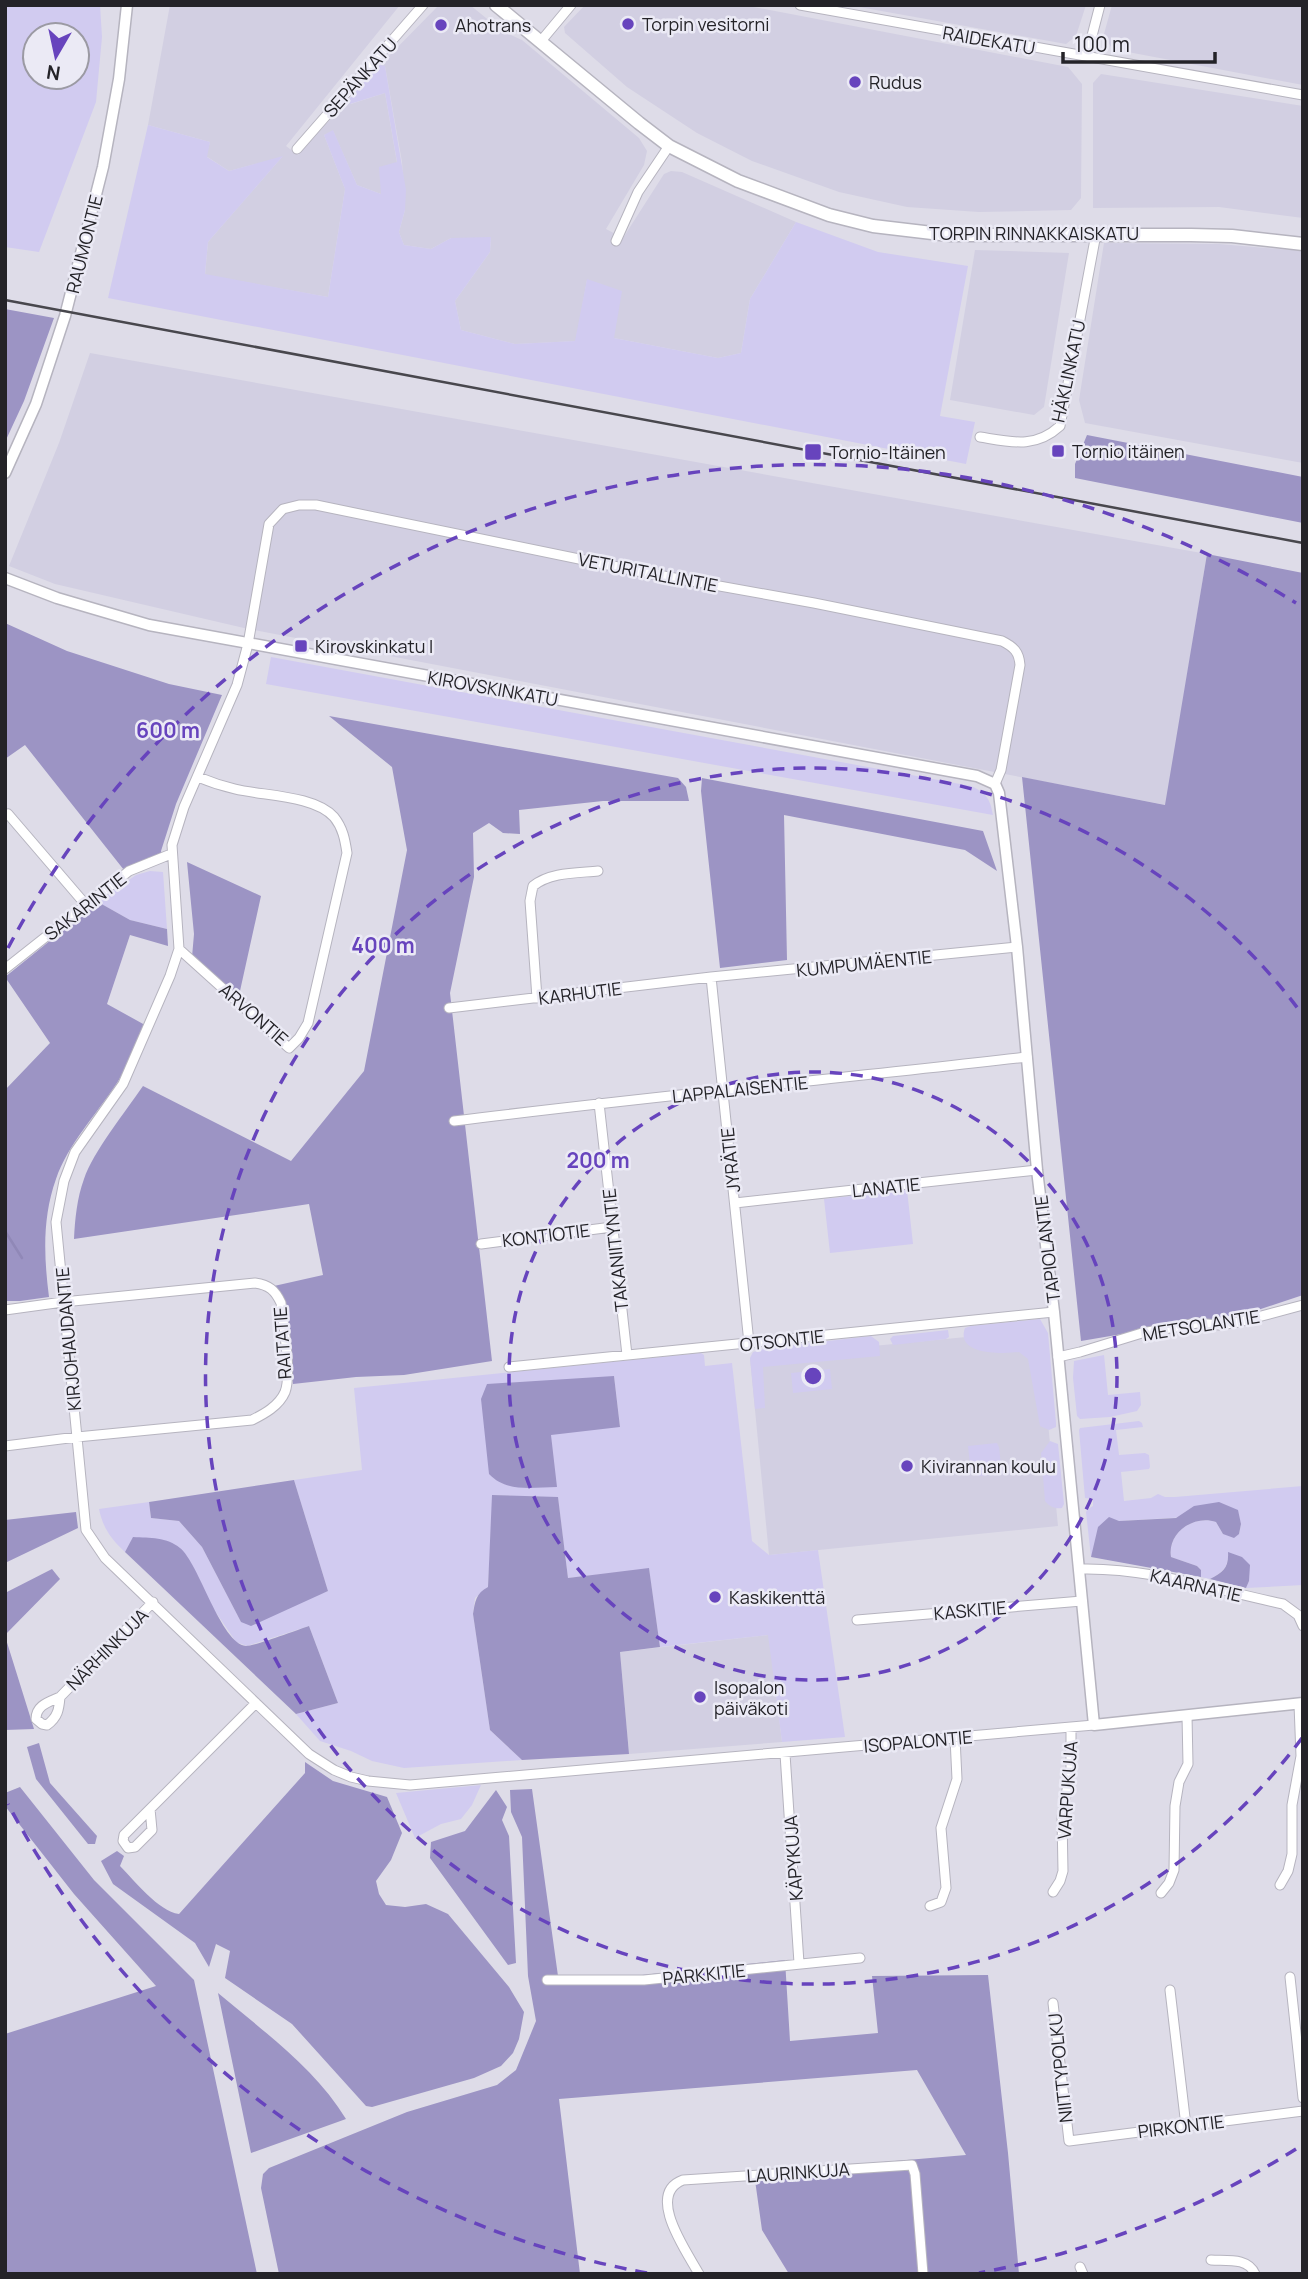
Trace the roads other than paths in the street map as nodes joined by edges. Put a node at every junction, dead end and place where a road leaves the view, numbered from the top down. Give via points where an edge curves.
1 (127, 5) edge
2 (423, 5) edge
3 (496, 5) edge
4 (571, 5) edge
5 (800, 5) edge
6 (1100, 5) edge
7 (813, 6) edge
8 (541, 41) junction
9 (1087, 55) junction
10 (1303, 95) edge
11 (669, 145) junction
12 (297, 149) dead end
13 (1096, 234) junction
14 (616, 241) dead end
15 (1303, 244) edge
16 (980, 437) dead end
17 (5, 473) edge
18 (5, 578) edge
19 (248, 644) junction
20 (198, 777) junction
21 (991, 782) junction
22 (5, 816) edge
23 (171, 854) junction
24 (598, 871) dead end
25 (86, 905) junction
26 (1017, 947) junction
27 (179, 949) junction
28 (5, 969) edge
29 (711, 977) junction
30 (537, 998) junction
31 (449, 1007) dead end
32 (1027, 1057) junction
33 (723, 1091) junction
34 (600, 1103) junction
35 (454, 1121) dead end
36 (1037, 1170) junction
37 (735, 1203) junction
38 (612, 1227) junction
39 (481, 1244) dead end
40 (63, 1302) junction
41 (1303, 1305) edge
42 (5, 1310) edge
43 (1054, 1312) junction
44 (750, 1343) junction
45 (626, 1355) junction
46 (1058, 1357) junction
47 (509, 1367) dead end
48 (77, 1437) junction
49 (5, 1446) edge
50 (1079, 1569) junction
51 (1082, 1601) junction
52 (153, 1602) junction
53 (857, 1620) dead end
54 (1303, 1626) edge
55 (60, 1697) dead end
56 (256, 1703) junction
57 (1301, 1703) edge
58 (1187, 1716) junction
59 (1094, 1725) junction
60 (1071, 1727) junction
61 (955, 1738) junction
62 (785, 1754) junction
63 (532, 1773) joint
64 (150, 1809) dead end
65 (1280, 1885) dead end
66 (1053, 1892) dead end
67 (1161, 1893) dead end
68 (930, 1906) dead end
69 (860, 1958) dead end
70 (799, 1963) junction
71 (1290, 1977) dead end
72 (547, 1980) dead end
73 (1170, 1990) dead end
74 (1052, 2003) dead end
75 (1303, 2098) edge
76 (1303, 2111) edge
77 (1186, 2126) junction
78 (1067, 2133) joint
79 (1211, 2260) dead end
80 (699, 2274) edge
81 (923, 2274) edge
82 (1255, 2274) edge

1 - 17 street, RAUMONTIE via 103,167 72,292 36,404
2 - 12 street, SEPÄNKATU
3 - 8 main road, TORPIN RINNAKKAISKATU
4 - 8 street
5 - 7 street, RAIDEKATU
6 - 9 street
7 - 9 street, RAIDEKATU
8 - 11 main road, TORPIN RINNAKKAISKATU
9 - 10 street, RAIDEKATU
11 - 13 main road, TORPIN RINNAKKAISKATU via 785,200 873,226 962,236
11 - 14 street via 638,192
13 - 15 main road, TORPIN RINNAKKAISKATU via 1232,236
13 - 16 street, HÄKLINKATU via 1060,426 1051,434 1021,443
18 - 19 street, KIROVSKINKATU via 121,618
19 - 20 street, KIRJOHAUDANTIE via 229,706
19 - 21 street, KIROVSKINKATU
19 - 21 street, VETURITALLINTIE via 269,524 283,509 316,505 1002,641 1014,648 1020,665 1001,770
20 - 23 street, KIRJOHAUDANTIE via 177,826
20 - 27 street, ARVONTIE via 319,807 339,824 347,853 308,1023 289,1048
21 - 26 street, TAPIOLANTIE via 999,793
22 - 25 street via 8,814
23 - 25 street, SAKARINTIE via 129,871
23 - 27 street, KIRJOHAUDANTIE
24 - 30 street via 555,876 533,886 530,901
25 - 28 street, SAKARINTIE
26 - 29 street, KUMPUMÄENTIE
26 - 32 street, TAPIOLANTIE
27 - 40 street, KIRJOHAUDANTIE via 123,1084 75,1152 64,1181 56,1222
29 - 30 street, KARHUTIE
29 - 33 street, JYRÄTIE
30 - 31 street, KARHUTIE
32 - 33 street, LAPPALAISENTIE
32 - 36 street, TAPIOLANTIE
33 - 34 street, LAPPALAISENTIE
33 - 37 street, JYRÄTIE
34 - 35 street, LAPPALAISENTIE
34 - 38 street, TAKANIITYNTIE
36 - 37 street, LANATIE
36 - 43 street, TAPIOLANTIE
37 - 44 street, JYRÄTIE
38 - 39 street, KONTIOTIE
38 - 45 street, TAKANIITYNTIE
40 - 42 street, RAITATIE
40 - 48 street, KIRJOHAUDANTIE
40 - 48 street, RAITATIE via 255,1283 268,1285 282,1303 288,1377 285,1392 265,1414 251,1420
41 - 46 street, METSOLANTIE via 1239,1322 1197,1323 1142,1333
43 - 44 street, OTSONTIE
43 - 46 street, TAPIOLANTIE
44 - 45 street, OTSONTIE
45 - 47 street, OTSONTIE
46 - 50 street, TAPIOLANTIE
48 - 49 street, RAITATIE
48 - 52 street, KIRJOHAUDANTIE via 86,1530 105,1558
50 - 51 street, TAPIOLANTIE
50 - 54 street, KAARNATIE via 1158,1575 1283,1604 1298,1615
51 - 53 street, KASKITIE
51 - 59 street, TAPIOLANTIE
52 - 55 street, NÄRHINKUJA
52 - 56 street, KIRJOHAUDANTIE
56 - 63 street, KIRJOHAUDANTIE via 309,1754 351,1777 410,1785
56 - 64 street
57 - 58 street, ISOPALONTIE
57 - 65 street via 1292,1854
58 - 59 street, ISOPALONTIE
58 - 67 street via 1188,1764 1175,1806 1174,1870
59 - 60 street, ISOPALONTIE
60 - 61 street, ISOPALONTIE
60 - 66 street, VARPUKUJA via 1071,1768 1062,1817 1063,1871
61 - 62 street, ISOPALONTIE
61 - 68 street via 957,1779 941,1828 946,1888 941,1902
62 - 63 street, ISOPALONTIE
62 - 70 street, KÄPYKUJA
69 - 70 street, PARKKITIE
70 - 72 street, PARKKITIE via 620,1981
71 - 75 street
73 - 77 street
74 - 78 street, NIITTYPOLKU
76 - 77 street, PIRKONTIE
77 - 78 street, PIRKONTIE via 1069,2141
79 - 82 street via 1241,2261
80 - 81 street, LAURINKUJA via 669,2215 668,2196 675,2183 912,2165

